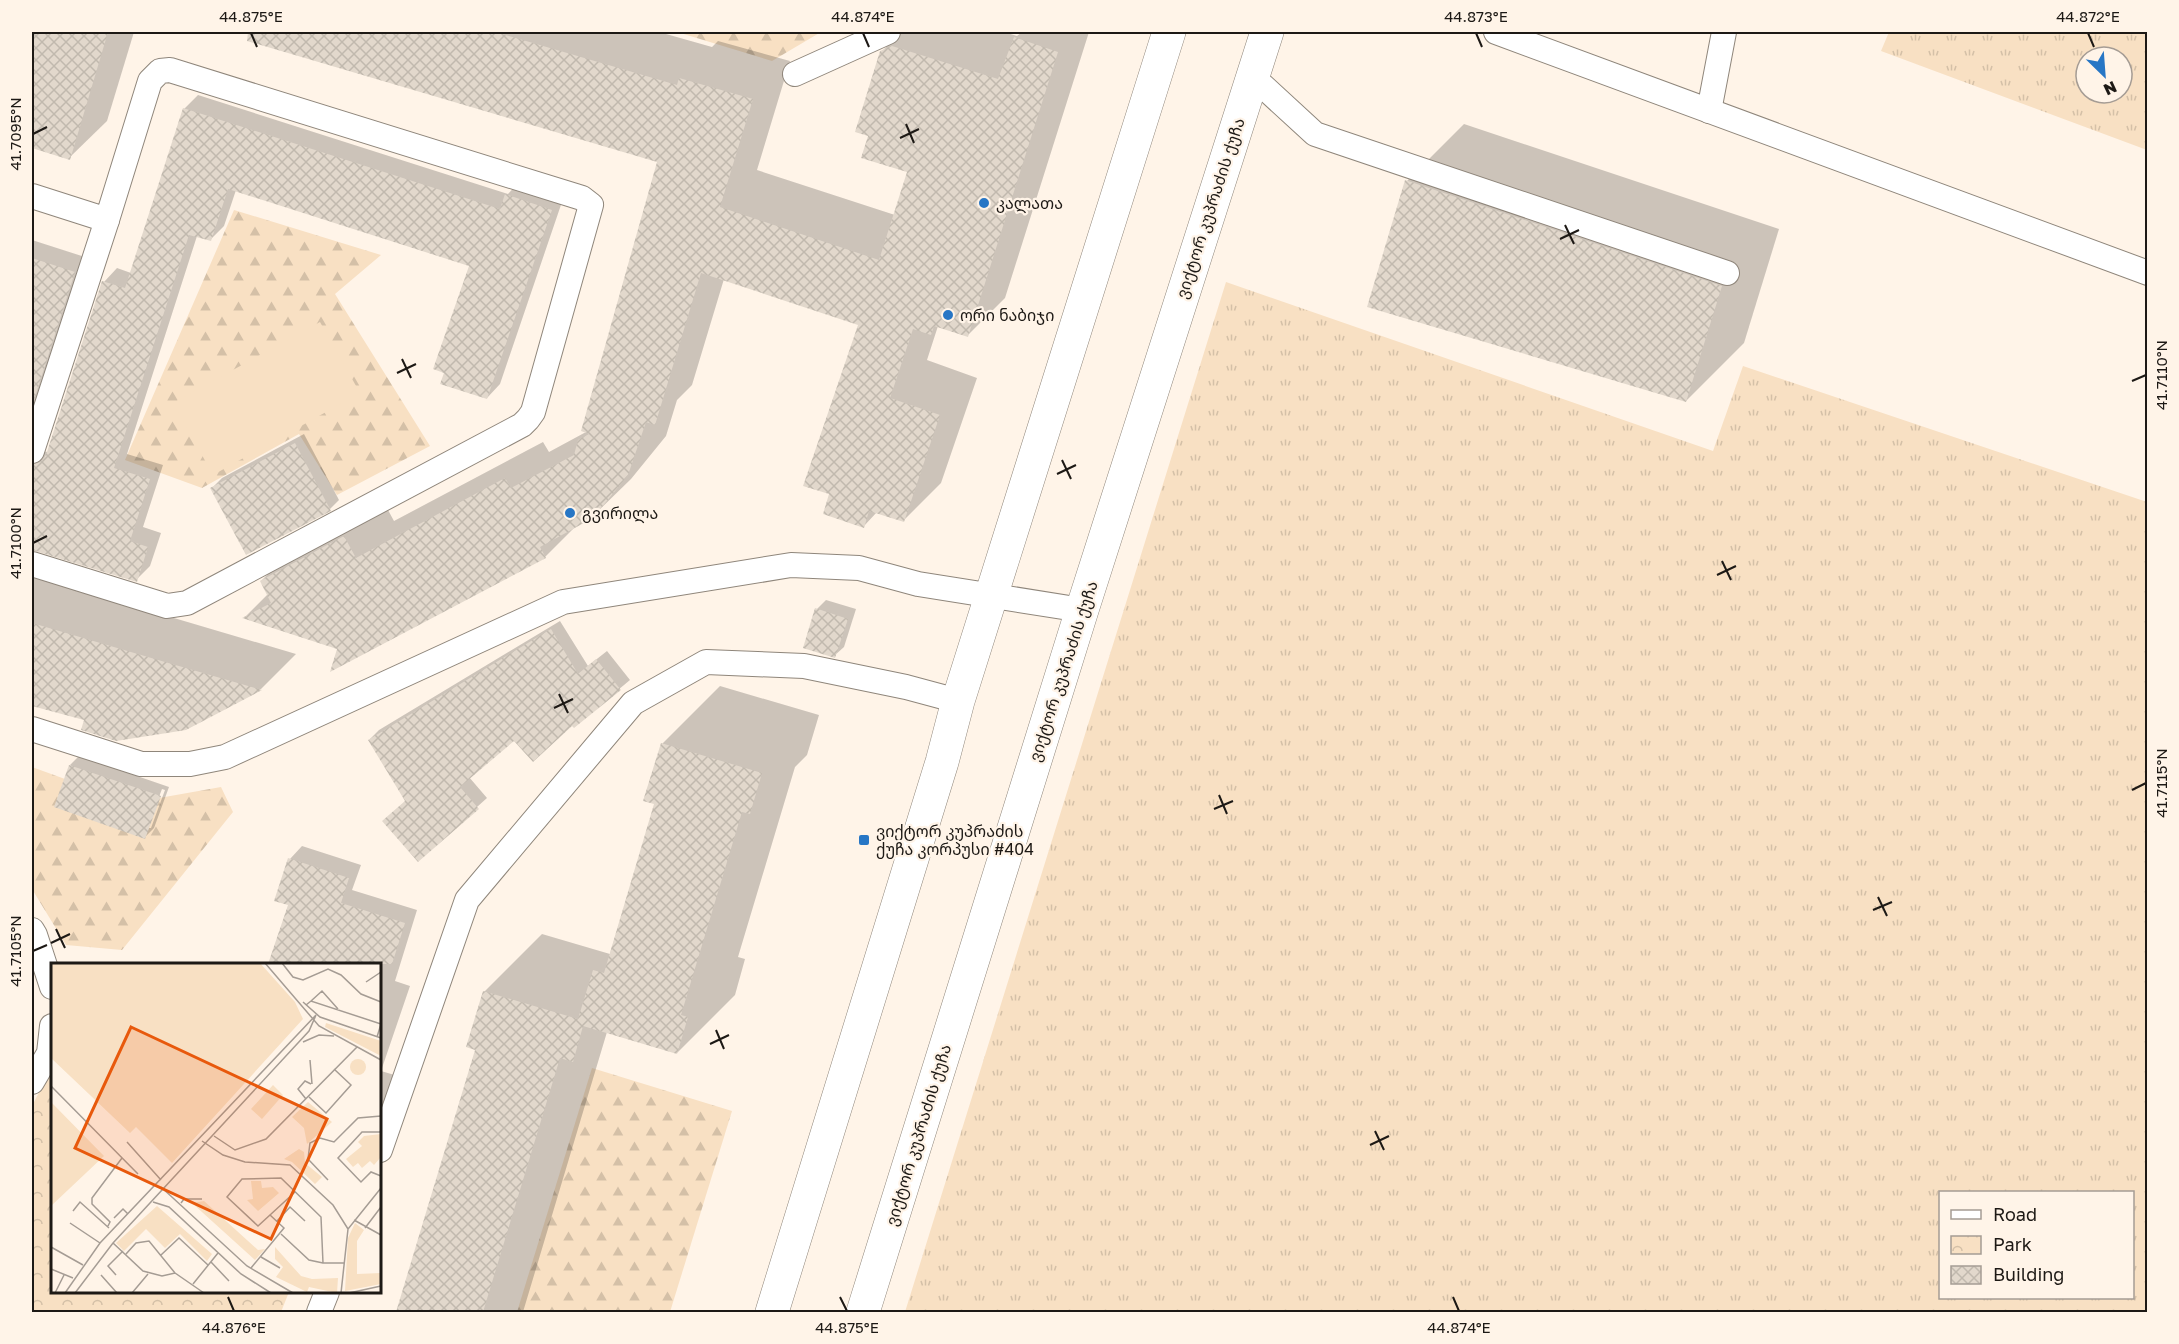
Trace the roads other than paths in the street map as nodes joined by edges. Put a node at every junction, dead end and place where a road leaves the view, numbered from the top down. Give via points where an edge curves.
1 (888, 32) edge
2 (1169, 32) edge
3 (1267, 32) edge
4 (1496, 32) edge
5 (1724, 32) edge
6 (795, 74) dead end
7 (1253, 77) junction
8 (1709, 111) junction
9 (32, 196) edge
10 (106, 220) junction
11 (1727, 273) dead end
12 (2148, 273) edge
13 (32, 451) edge
14 (32, 564) edge
15 (992, 596) junction
16 (1082, 610) junction
17 (958, 701) junction
18 (32, 729) edge
19 (32, 930) edge
20 (51, 984) edge
21 (51, 1035) edge
22 (32, 1082) edge
23 (381, 1147) edge
24 (327, 1293) edge
25 (319, 1312) edge
26 (772, 1312) edge
27 (863, 1312) edge

1 - 6 lane
2 - 15 main road
3 - 7 main road, ვიქტორ კუპრაძის ქუჩა
4 - 8 lane
5 - 8 lane
7 - 11 lane via 1315,134
7 - 16 main road, ვიქტორ კუპრაძის ქუჩა
8 - 12 lane
9 - 10 lane
10 - 13 lane
10 - 14 lane via 150,81 160,71 170,70 582,198 591,205 533,412 522,425 187,603 167,606
15 - 16 lane
15 - 17 main road
15 - 18 lane via 918,584 859,568 791,565 563,602 225,757 190,764 141,764
16 - 27 main road, ვიქტორ კუპრაძის ქუჩა
17 - 23 lane via 804,666 706,663 633,703 467,900
17 - 26 main road
19 - 20 lane
21 - 22 lane via 49,1053
24 - 25 lane

